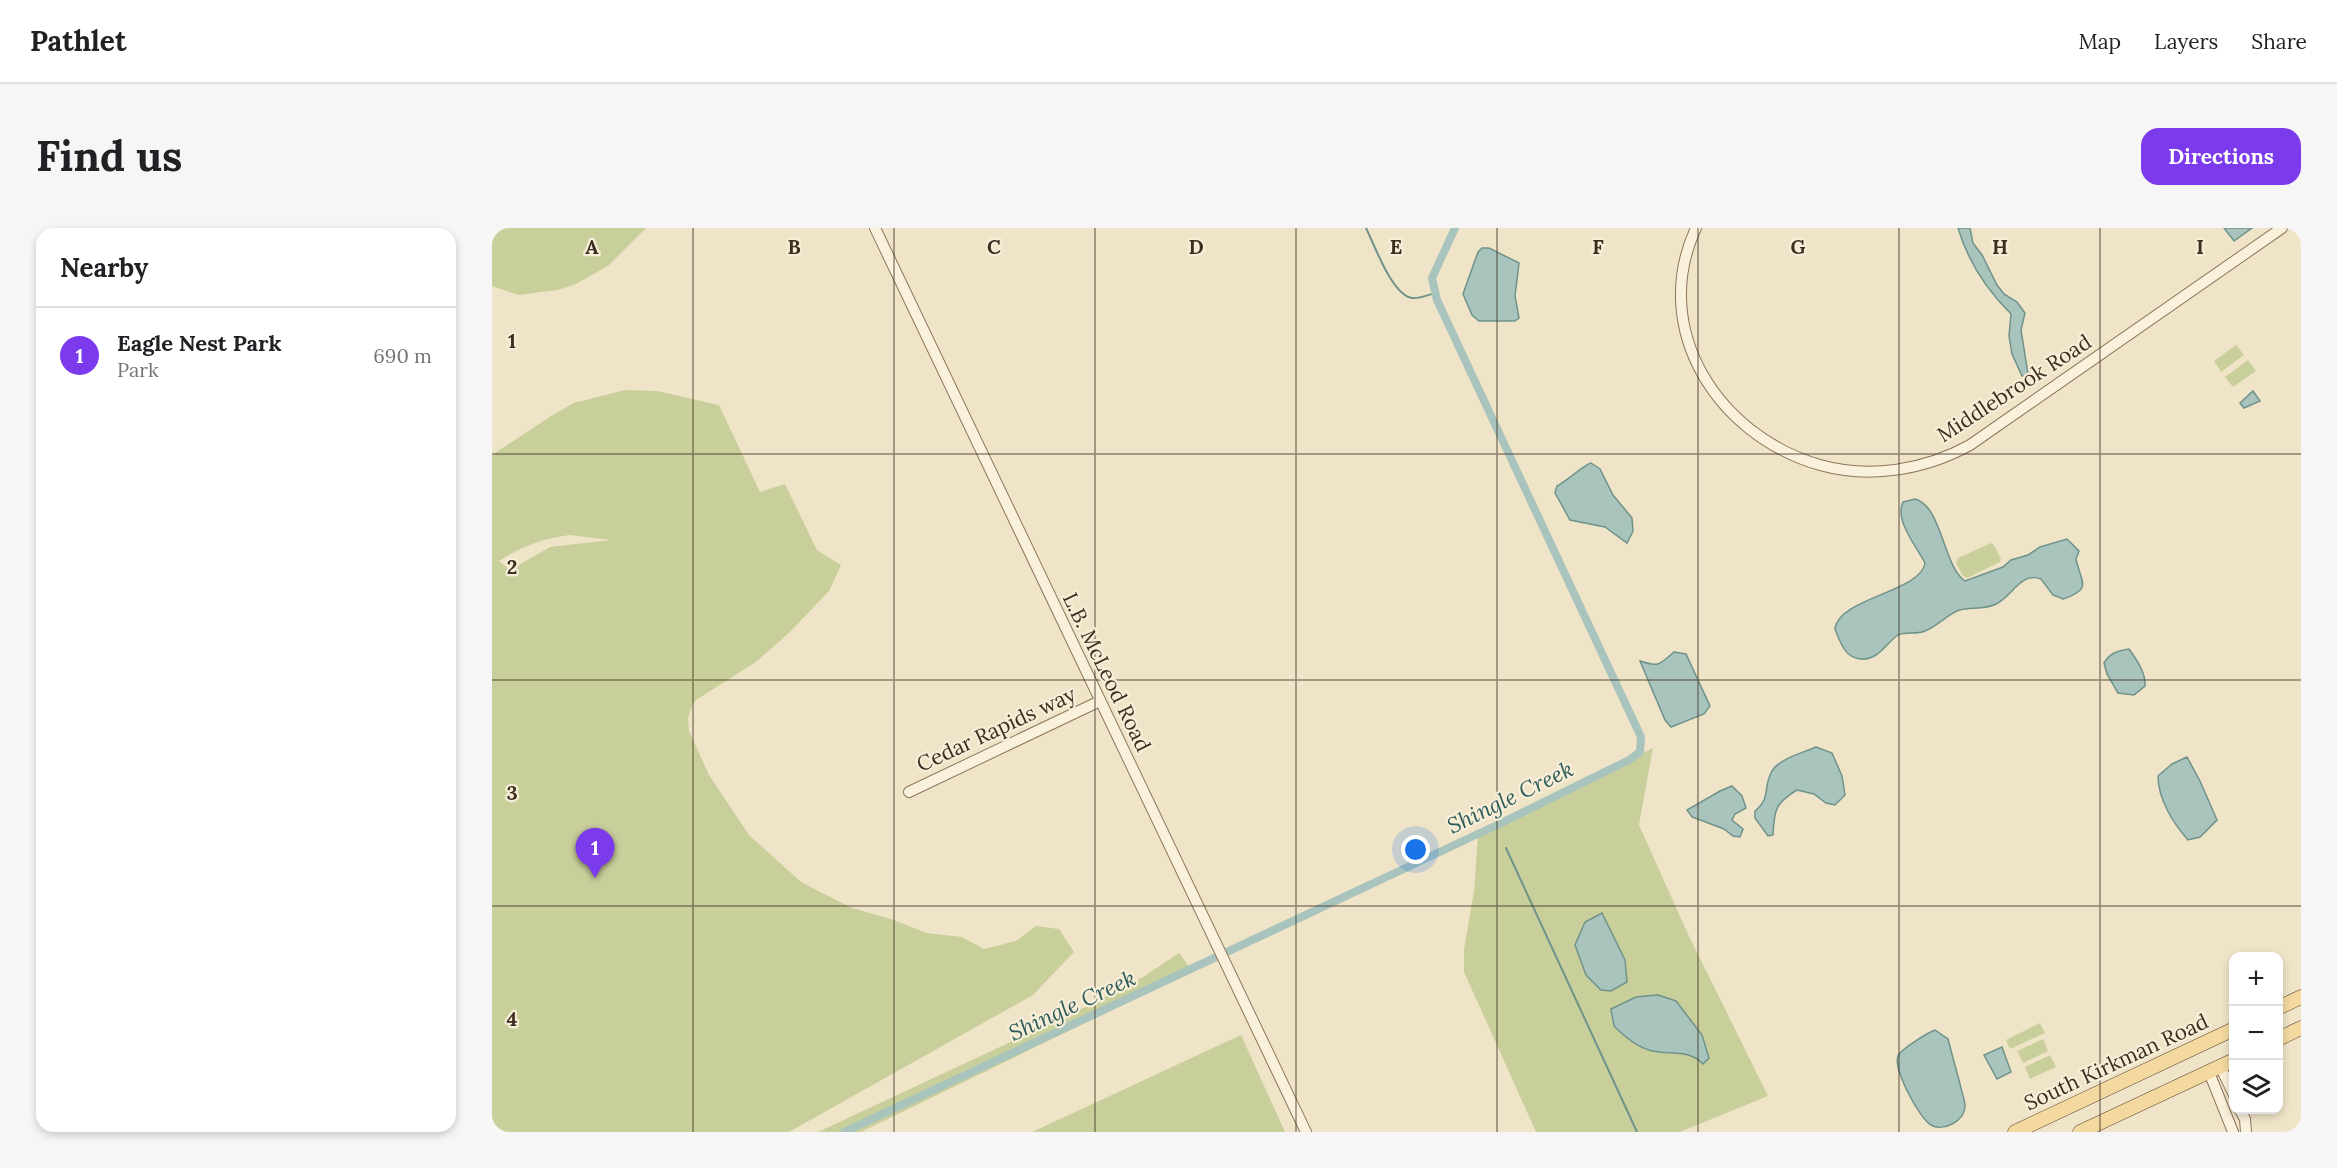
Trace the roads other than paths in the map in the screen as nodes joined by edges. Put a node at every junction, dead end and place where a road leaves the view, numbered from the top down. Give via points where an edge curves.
1 (875, 228) edge
2 (1696, 228) edge
3 (2282, 228) edge
4 (1100, 701) junction
5 (909, 792) dead end
6 (2301, 998) edge
7 (2283, 1006) edge
8 (2301, 1028) edge
9 (2229, 1031) edge
10 (2283, 1036) edge
11 (2229, 1062) edge
12 (2214, 1069) junction
13 (2229, 1088) edge
14 (2242, 1114) edge
15 (1306, 1132) edge
16 (2015, 1132) edge
17 (2080, 1132) edge
18 (2233, 1132) edge
19 (2246, 1132) edge

1 - 4 street, L.B. McLeod Road
2 - 3 street, Middlebrook Road via 1684,262 1680,300 1687,340 1708,384 1741,421 1781,449 1819,465 1868,471 1923,464 1970,445
4 - 5 street, Cedar Rapids way
4 - 15 street, L.B. McLeod Road
6 - 7 main road
8 - 10 main road
9 - 16 main road, South Kirkman Road
11 - 12 main road
12 - 13 street
12 - 17 main road
12 - 18 street
14 - 19 street

